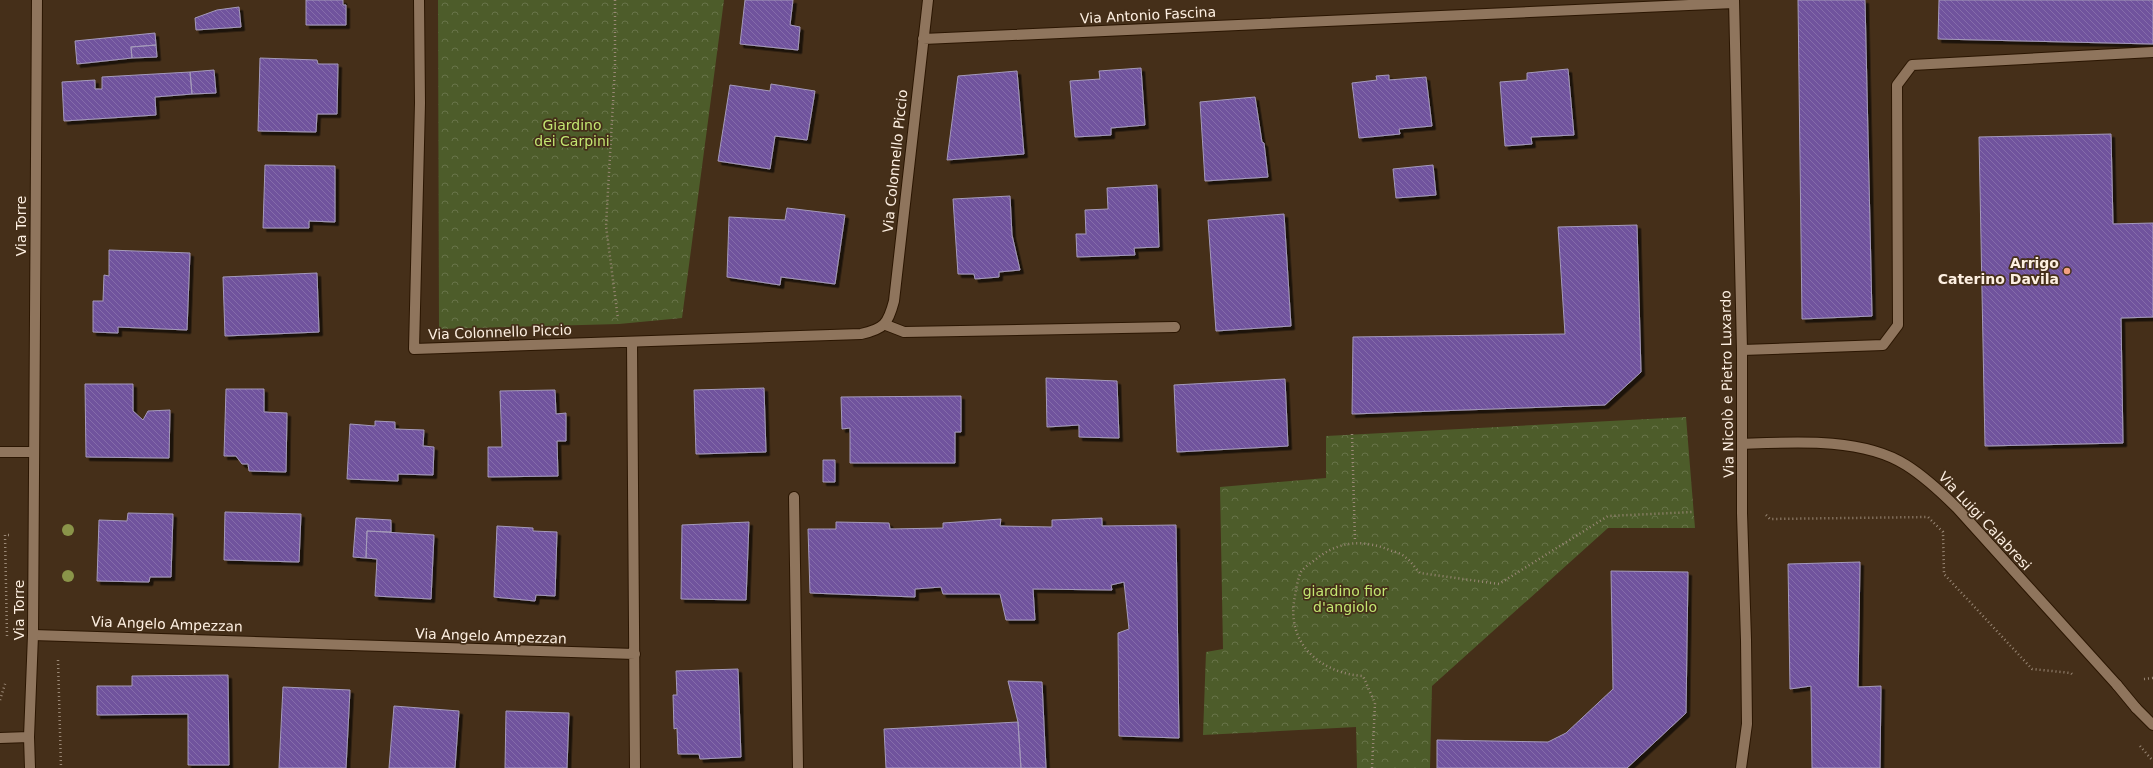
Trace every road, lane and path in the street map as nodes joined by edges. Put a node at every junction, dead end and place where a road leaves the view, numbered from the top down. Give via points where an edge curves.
1 (37, 0) edge
2 (419, 0) edge
3 (615, 0) edge
4 (928, 0) edge
5 (1734, 1) edge
6 (923, 39) junction
7 (2153, 52) edge
8 (886, 325) junction
9 (1174, 327) dead end
10 (621, 341) junction
11 (632, 342) junction
12 (1742, 350) junction
13 (1352, 434) dead end
14 (1742, 444) junction
15 (0, 452) edge
16 (34, 452) junction
17 (794, 497) dead end
18 (1693, 512) dead end
19 (1764, 513) dead end
20 (5, 535) dead end
21 (1356, 542) junction
22 (33, 635) junction
23 (7, 641) dead end
24 (635, 654) junction
25 (59, 670) dead end
26 (7, 678) dead end
27 (2153, 678) edge
28 (2077, 679) dead end
29 (2125, 695) junction
30 (0, 700) edge
31 (2153, 725) edge
32 (29, 737) junction
33 (0, 738) edge
34 (30, 768) edge
35 (60, 768) edge
36 (635, 768) edge
37 (798, 768) edge
38 (1372, 768) edge
39 (1741, 768) edge

1 - 16 street, Via Torre
2 - 10 street, Via Colonnello Piccio via 420,103 414,348
3 - 10 path via 615,67 606,226
4 - 6 street, Via Colonnello Piccio
5 - 6 street, Via Antonio Fascina
5 - 12 street, Via Nicolò e Pietro Luxardo
6 - 8 street, Via Colonnello Piccio via 894,301
7 - 12 street via 1912,65 1897,85 1898,325 1883,346
8 - 9 street via 904,332
8 - 11 street, Via Colonnello Piccio via 876,331 860,334
10 - 11 street, Via Colonnello Piccio
11 - 24 street
12 - 14 street, Via Nicolò e Pietro Luxardo
13 - 21 path
14 - 29 street, Via Luigi Calabresi via 1820,443 1863,447 1905,464 1933,484 1957,508
14 - 39 street, Via Nicolò e Pietro Luxardo via 1747,724
15 - 16 street
16 - 22 street, Via Torre
17 - 37 street
18 - 21 path via 1608,516 1499,584 1420,573 1405,556 1378,545
19 - 28 path via 1770,519 1928,517 1943,532 1944,574 2032,669 2071,673
20 - 23 path
21 - 38 path via 1327,551 1302,572 1293,604 1293,618 1294,629 1301,644 1329,669 1347,675 1363,676 1375,703
22 - 24 street, Via Angelo Ampezzan
22 - 32 street, Via Torre
24 - 36 street
25 - 35 path
26 - 30 path
27 - 29 path via 2144,678
29 - 31 street, Via Luigi Calabresi
32 - 33 street
32 - 34 street, Via Torre

